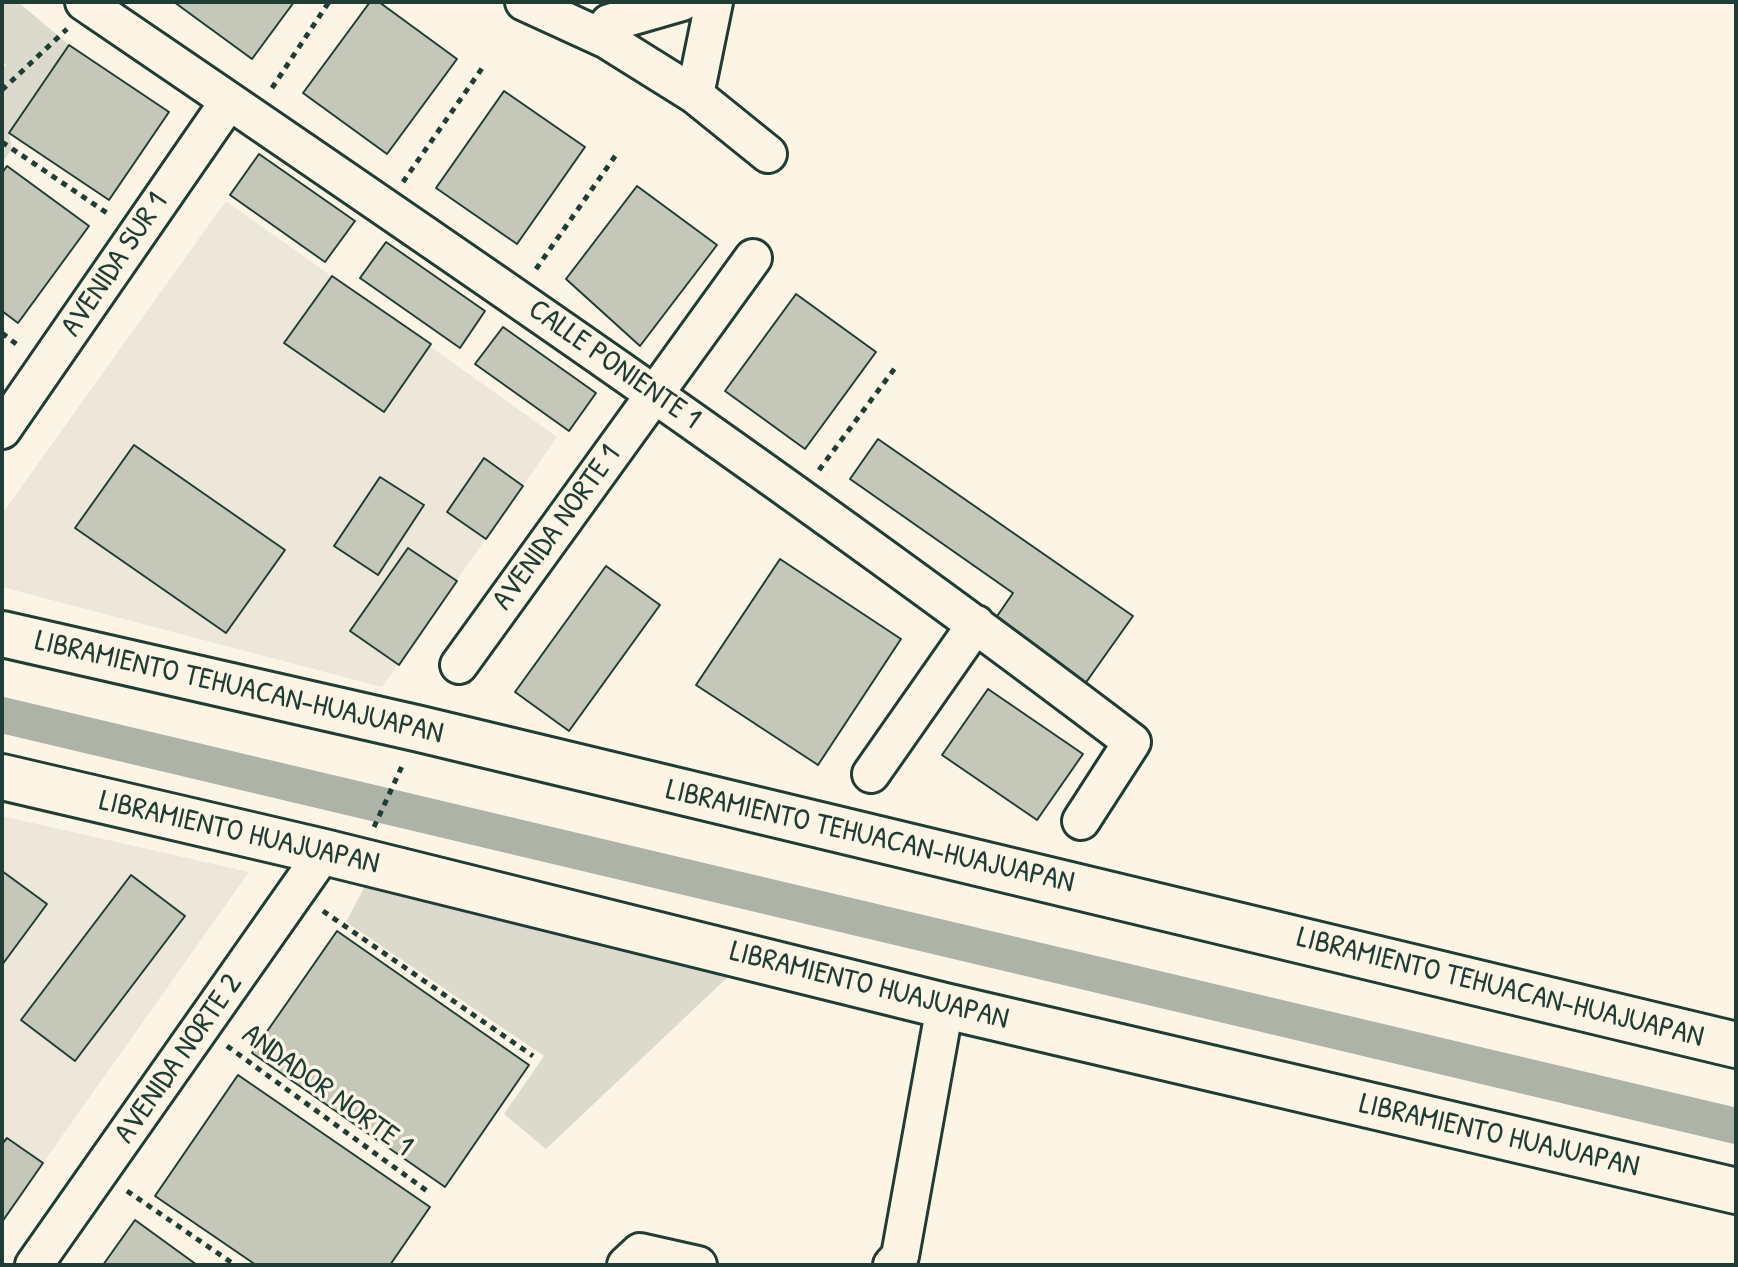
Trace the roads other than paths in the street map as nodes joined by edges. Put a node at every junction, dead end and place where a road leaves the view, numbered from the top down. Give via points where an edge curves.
1 (524, 2) edge
2 (682, 2) edge
3 (714, 2) edge
4 (88, 4) edge
5 (603, 22) edge
6 (695, 95) junction
7 (241, 109) junction
8 (768, 154) dead end
9 (753, 258) dead end
10 (655, 391) junction
11 (2, 430) edge
12 (976, 624) junction
13 (2, 634) edge
14 (459, 665) dead end
15 (871, 774) dead end
16 (2, 777) edge
17 (1081, 821) dead end
18 (340, 856) junction
19 (945, 1006) junction
20 (1736, 1045) edge
21 (1736, 1191) edge
22 (34, 1265) edge
23 (626, 1265) edge
24 (698, 1265) edge
25 (892, 1265) edge

1 - 5 street
2 - 5 street
3 - 6 street
4 - 7 street, CALLE PONIENTE 1
5 - 6 street
6 - 8 street
7 - 10 street, CALLE PONIENTE 1
7 - 11 street, AVENIDA SUR 1 via 137,233
9 - 10 street, AVENIDA NORTE 1
10 - 12 street, CALLE PONIENTE 1
10 - 14 street, AVENIDA NORTE 1
12 - 15 street
12 - 17 street, CALLE PONIENTE 1 via 1132,742
13 - 20 main road, LIBRAMIENTO TEHUACAN-HUAJUAPAN
16 - 18 main road, LIBRAMIENTO HUAJUAPAN
18 - 19 main road, LIBRAMIENTO HUAJUAPAN
18 - 22 street, AVENIDA NORTE 2 via 201,1027
19 - 21 main road, LIBRAMIENTO HUAJUAPAN
19 - 25 street via 900,1256
23 - 24 street via 640,1252

